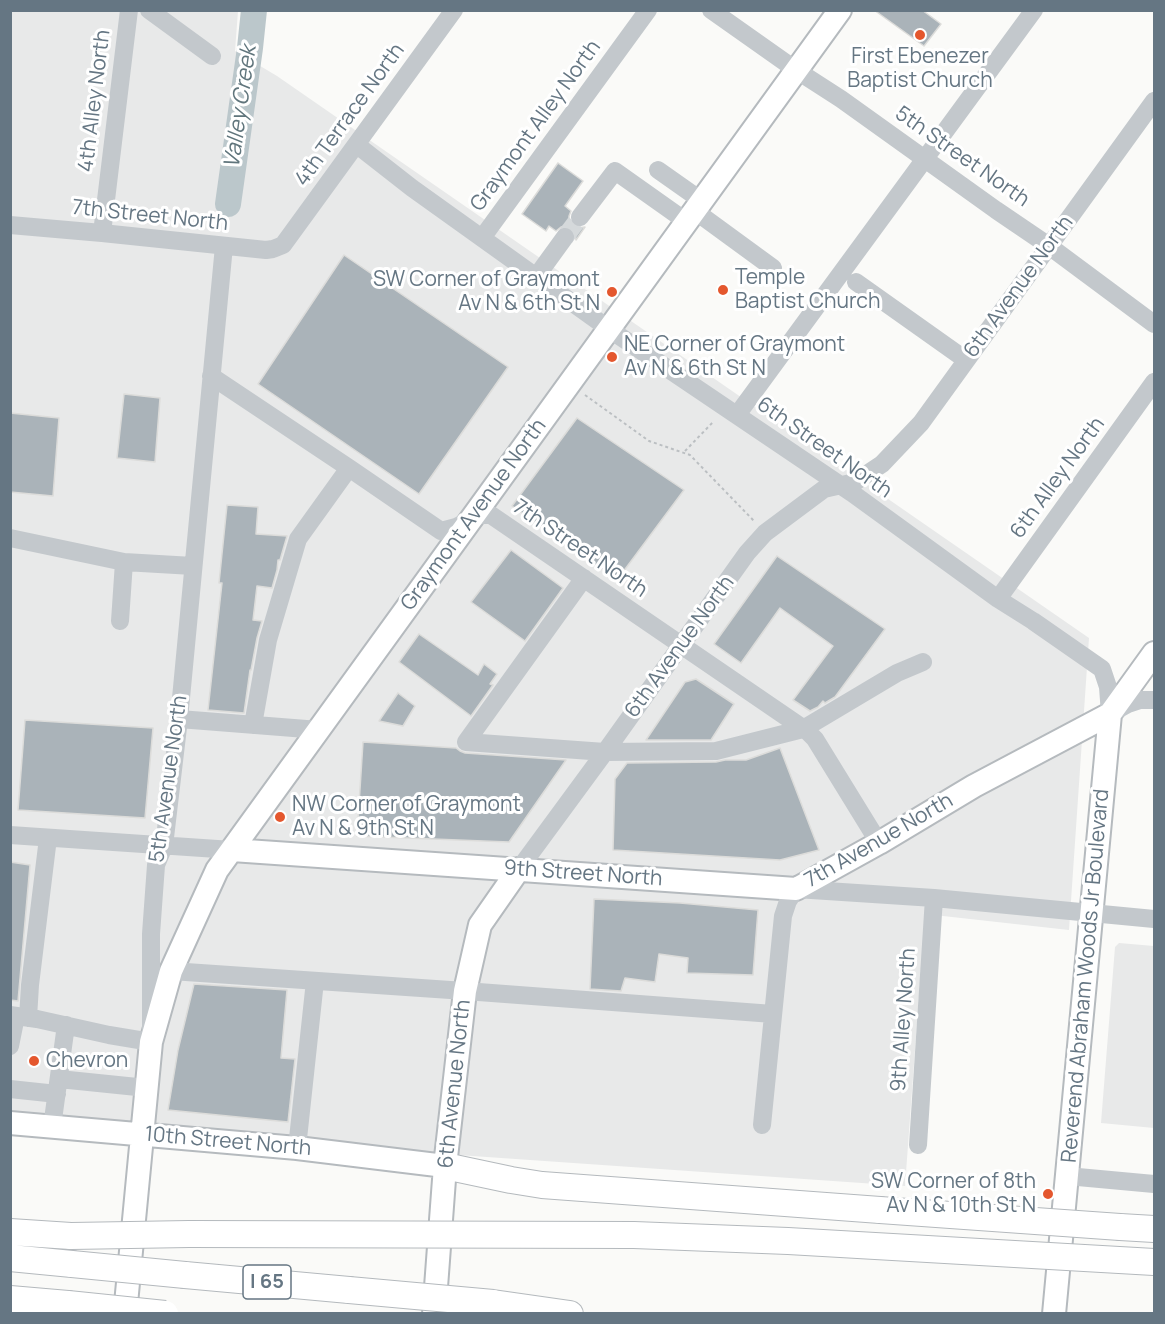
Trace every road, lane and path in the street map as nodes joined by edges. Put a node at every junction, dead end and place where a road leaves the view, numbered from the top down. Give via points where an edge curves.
1 (129, 10) edge
2 (149, 10) edge
3 (454, 10) edge
4 (648, 10) edge
5 (711, 10) edge
6 (840, 10) edge
7 (1034, 10) edge
8 (213, 56) dead end
9 (796, 70) junction
10 (1155, 101) edge
11 (357, 145) junction
12 (925, 159) junction
13 (658, 170) dead end
14 (694, 211) junction
15 (580, 217) tunnel mouth
16 (10, 225) edge
17 (102, 233) junction
18 (565, 237) tunnel mouth
19 (482, 238) junction
20 (283, 245) joint
21 (224, 246) junction
22 (1049, 246) junction
23 (773, 268) dead end
24 (536, 277) junction
25 (855, 282) dead end
26 (1155, 324) edge
27 (609, 329) junction
28 (966, 360) junction
29 (211, 376) junction
30 (1155, 382) edge
31 (570, 384) junction
32 (731, 411) junction
33 (684, 452) junction
34 (349, 468) junction
35 (840, 485) junction
36 (472, 518) junction
37 (765, 533) junction
38 (10, 537) edge
39 (124, 562) junction
40 (193, 566) junction
41 (584, 578) junction
42 (998, 599) junction
43 (120, 621) dead end
44 (681, 646) junction
45 (1155, 653) edge
46 (923, 662) dead end
47 (1155, 700) edge
48 (1110, 714) junction
49 (178, 719) junction
50 (253, 725) junction
51 (803, 729) junction
52 (319, 730) junction
53 (605, 752) junction
54 (10, 835) edge
55 (48, 838) junction
56 (879, 843) junction
57 (164, 846) junction
58 (232, 850) junction
59 (519, 869) junction
60 (796, 889) junction
61 (934, 898) junction
62 (1092, 914) junction
63 (1155, 919) edge
64 (171, 971) junction
65 (315, 981) junction
66 (465, 991) junction
67 (773, 1014) junction
68 (18, 1016) edge
69 (66, 1025) junction
70 (151, 1042) junction
71 (10, 1046) edge
72 (58, 1086) junction
73 (147, 1088) junction
74 (10, 1089) edge
75 (10, 1123) edge
76 (762, 1125) dead end
77 (52, 1127) junction
78 (142, 1135) junction
79 (918, 1145) dead end
80 (297, 1148) junction
81 (445, 1166) junction
82 (1067, 1176) junction
83 (1155, 1184) edge
84 (1155, 1229) edge
85 (10, 1232) edge
86 (10, 1258) edge
87 (1155, 1262) edge
88 (10, 1299) edge
89 (125, 1314) edge
90 (165, 1314) edge
91 (434, 1314) edge
92 (570, 1314) edge
93 (1054, 1314) edge

1 - 17 street, 4th Alley North
2 - 8 street
3 - 11 street, 4th Terrace North
4 - 19 street, Graymont Alley North
5 - 9 street, 5th Street North
6 - 9 main road, Graymont Avenue North
7 - 12 street
9 - 12 street, 5th Street North
9 - 14 main road, Graymont Avenue North
10 - 22 street, 6th Avenue North
11 - 19 street, 6th Street North
11 - 20 street, 4th Terrace North
12 - 22 street, 5th Street North
12 - 32 street
13 - 14 street
14 - 15 street via 615,171
14 - 23 street
14 - 27 main road, Graymont Avenue North
16 - 17 street, 7th Street North
17 - 21 street, 7th Street North
18 - 24 street
19 - 24 street, 6th Street North
20 - 21 street, 7th Street North via 266,250
21 - 29 street, 5th Avenue North
22 - 26 street, 5th Street North
22 - 28 street, 6th Avenue North
24 - 27 street, 6th Street North
25 - 28 street
27 - 31 main road, Graymont Avenue North
27 - 32 street, 6th Street North
28 - 35 street, 6th Avenue North via 921,423 882,464 855,482
29 - 34 street, 7th Street North
29 - 40 street, 5th Avenue North
30 - 42 street, 6th Alley North
31 - 33 path via 649,441
31 - 36 main road, Graymont Avenue North
32 - 33 path
32 - 35 street, 6th Street North
33 - 37 path
34 - 36 street, 7th Street North via 441,531
34 - 50 street via 298,539 268,640
35 - 37 street, 6th Avenue North via 825,489
35 - 42 street, 6th Street North
36 - 41 street, 7th Street North via 491,515
36 - 52 main road, Graymont Avenue North
37 - 44 street, 6th Avenue North
38 - 39 street
39 - 40 street
39 - 43 street
40 - 49 street, 5th Avenue North
41 - 44 street, 7th Street North
41 - 53 street via 466,742
42 - 48 street, 6th Street North via 1102,669
44 - 51 street, 7th Street North
44 - 53 street, 6th Avenue North
45 - 48 main road
46 - 51 street via 897,673
47 - 48 street via 1140,700
48 - 56 main road, 7th Avenue North via 974,786
48 - 62 main road, Reverend Abraham Woods Jr Boulevard
49 - 50 street
49 - 57 street, 5th Avenue North
50 - 52 street
51 - 53 street via 716,751
51 - 56 street, 7th Street North via 815,739
52 - 58 main road, Graymont Avenue North
53 - 59 street, 6th Avenue North
54 - 55 street, 9th Street North
55 - 57 street, 9th Street North
55 - 68 street via 30,985
56 - 60 main road, 7th Avenue North
57 - 58 street, 9th Street North
57 - 70 street, 5th Avenue North via 156,865 151,934
58 - 59 main road, 9th Street North
58 - 64 main road, Graymont Avenue North via 217,870
59 - 60 main road, 9th Street North
59 - 66 main road, 6th Avenue North via 480,925
60 - 61 street, 9th Street North
60 - 67 street, 7th Avenue North via 783,916
61 - 62 street, 9th Street North
61 - 79 street, 9th Alley North
62 - 63 street, 9th Street North
62 - 82 main road, Reverend Abraham Woods Jr Boulevard
64 - 65 street
64 - 70 main road, Graymont Avenue North
65 - 66 street
65 - 80 street
66 - 67 street
66 - 81 main road, 6th Avenue North
67 - 76 street, 7th Avenue North
68 - 69 street
68 - 71 street
69 - 70 street
69 - 72 street
70 - 73 main road, 5th Avenue North
72 - 73 street
72 - 74 street
72 - 77 street
73 - 78 main road, 5th Avenue North
75 - 77 main road, 10th Street North
77 - 78 main road, 10th Street North
78 - 80 main road, 10th Street North
78 - 89 main road, 5th Avenue North
80 - 81 main road, 10th Street North
81 - 84 highway, bridge via 542,1185
81 - 91 main road, 6th Avenue North
82 - 83 street
82 - 93 main road, Reverend Abraham Woods Jr Boulevard
85 - 87 highway, bridge via 71,1236 634,1235
86 - 92 highway, I 65, bridge via 494,1303
88 - 90 highway, bridge

